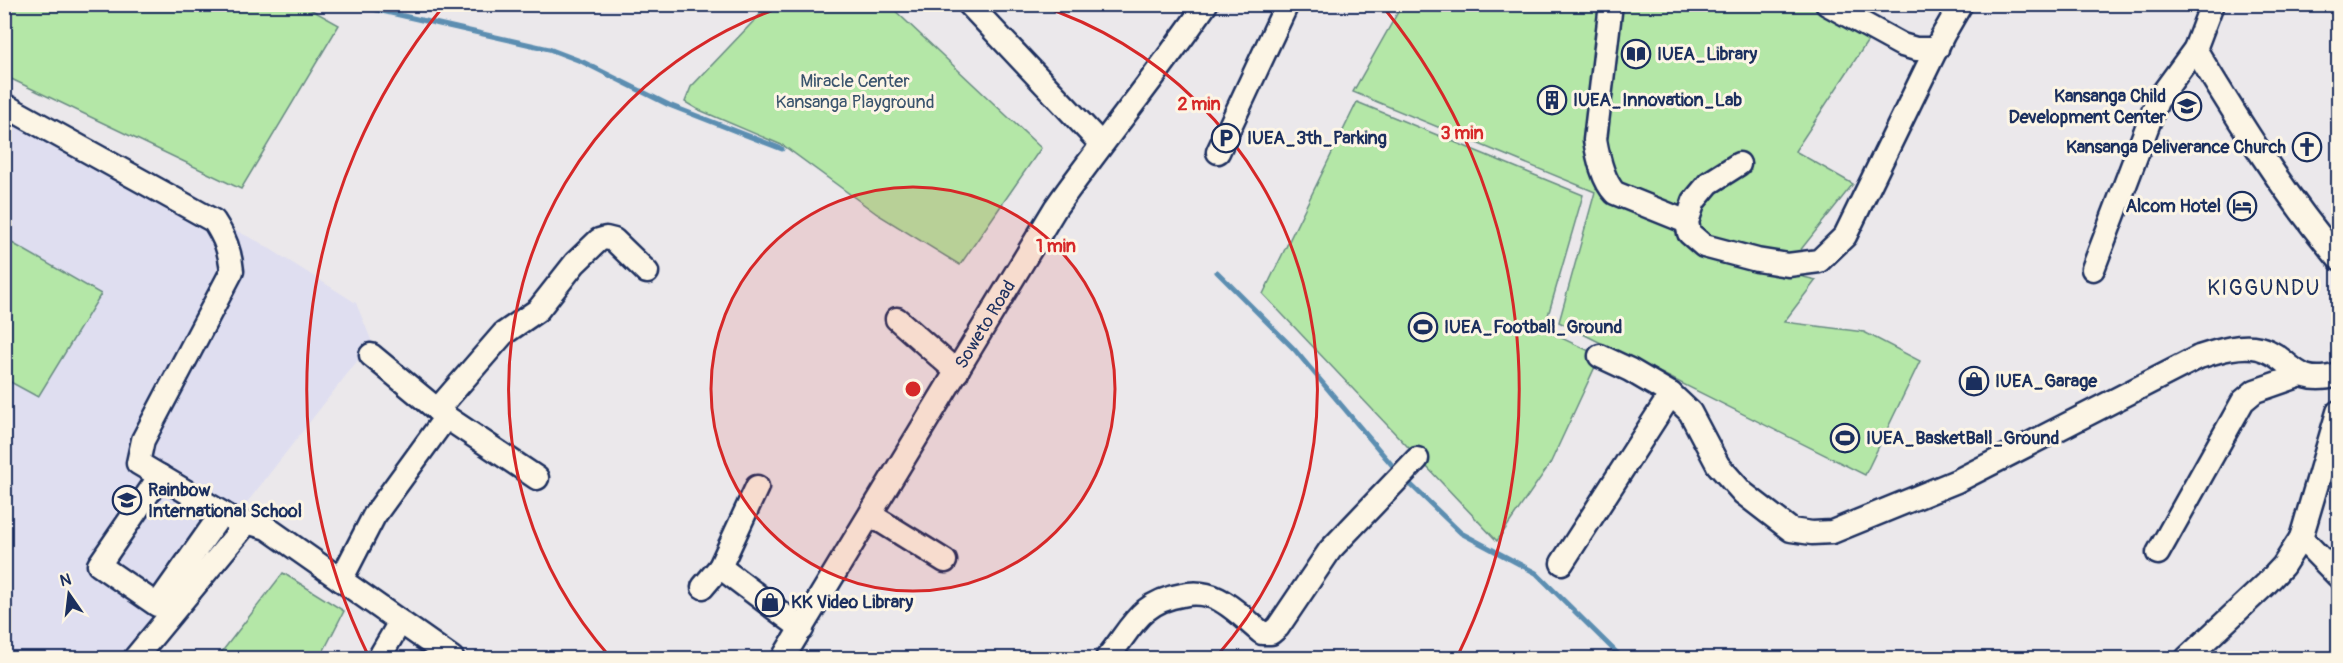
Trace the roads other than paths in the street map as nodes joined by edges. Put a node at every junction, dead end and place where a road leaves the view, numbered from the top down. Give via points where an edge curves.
1 (1206, 4) edge
2 (1287, 4) edge
3 (1611, 4) edge
4 (1827, 4) edge
5 (1961, 4) edge
6 (2212, 4) edge
7 (980, 8) edge
8 (1936, 49) junction
9 (2195, 49) junction
10 (4, 105) edge
11 (1101, 144) junction
12 (1218, 152) dead end
13 (1739, 164) dead end
14 (1687, 222) junction
15 (2338, 258) edge
16 (2092, 269) dead end
17 (646, 272) dead end
18 (897, 319) dead end
19 (371, 355) dead end
20 (1600, 356) dead end
21 (957, 372) junction
22 (2301, 375) junction
23 (2338, 375) edge
24 (1671, 394) junction
25 (2338, 412) edge
26 (442, 414) junction
27 (1417, 459) dead end
28 (160, 476) junction
29 (537, 478) dead end
30 (757, 487) dead end
31 (222, 513) junction
32 (871, 515) junction
33 (244, 526) junction
34 (2301, 538) junction
35 (2158, 553) dead end
36 (945, 561) dead end
37 (1562, 563) dead end
38 (720, 567) junction
39 (2338, 576) edge
40 (341, 580) junction
41 (703, 587) dead end
42 (400, 621) junction
43 (802, 629) junction
44 (787, 657) edge
45 (135, 658) edge
46 (379, 658) edge
47 (452, 658) edge
48 (1107, 658) edge
49 (2187, 658) edge

1 - 11 street, Soweto Road
2 - 12 street
3 - 14 street via 1595,140 1598,155 1610,188 1616,193
4 - 8 street via 1902,45
5 - 8 street
6 - 9 street
7 - 11 street
8 - 14 street via 1845,236 1819,261 1788,265 1704,246 1689,233
9 - 15 street via 2244,128
9 - 16 street via 2157,101
10 - 28 street via 214,221 230,249 231,271 138,454 138,463
11 - 21 street, Soweto Road via 1056,207
13 - 14 street via 1709,183 1694,201
17 - 26 street via 614,240 599,240 538,310 503,334
18 - 21 street
19 - 26 street
20 - 24 street
21 - 32 street, Soweto Road
22 - 23 street
22 - 24 street via 2261,349 2240,347 2199,357 1958,481 1832,532 1812,533 1791,530 1743,493 1718,465 1690,412
22 - 35 street via 2255,392 2243,401
24 - 37 street
25 - 34 street
26 - 29 street
26 - 40 street via 374,516
27 - 48 street via 1330,550 1270,633 1262,633 1219,599 1202,593 1185,594 1156,601 1135,620
28 - 31 street
28 - 31 street via 99,565 157,605
30 - 38 street
31 - 33 street
32 - 36 street
32 - 43 street, Soweto Road
33 - 40 street via 255,523 267,528
33 - 45 street
34 - 39 street
34 - 49 street via 2266,584
38 - 41 street
38 - 43 street
40 - 42 street
42 - 46 street
42 - 47 street
43 - 44 street, Soweto Road

